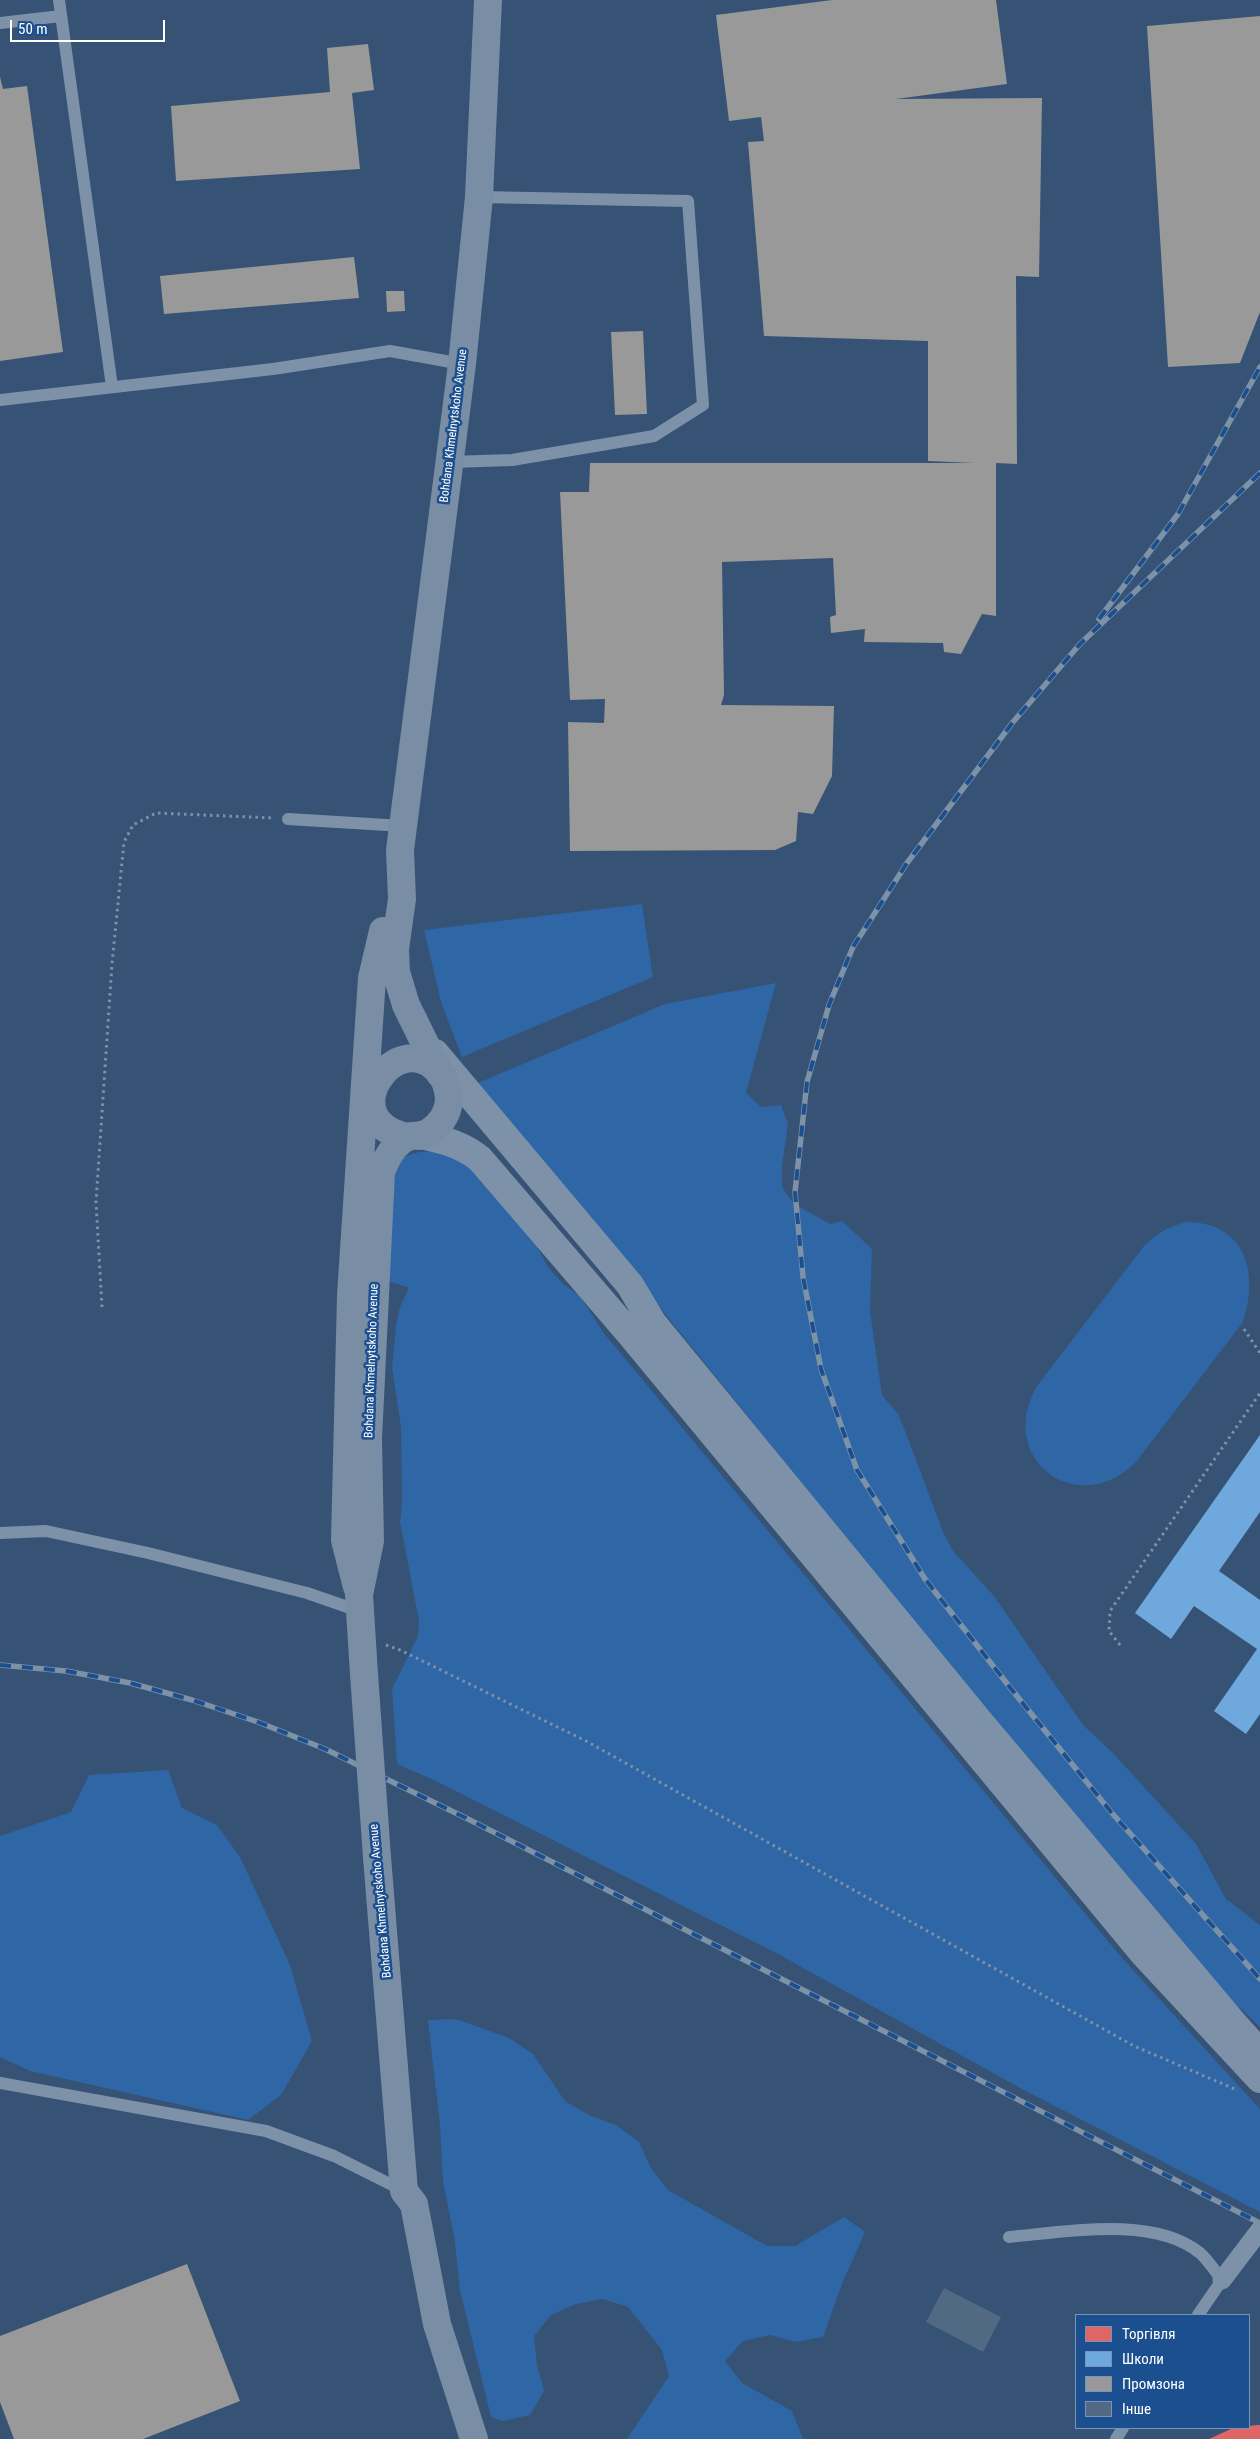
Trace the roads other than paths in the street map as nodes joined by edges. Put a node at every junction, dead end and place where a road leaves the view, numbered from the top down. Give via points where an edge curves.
1 (59, 0) edge
2 (488, 0) edge
3 (61, 16) junction
4 (0, 23) edge
5 (479, 197) junction
6 (462, 364) junction
7 (112, 387) junction
8 (0, 400) edge
9 (450, 462) junction
10 (288, 819) road end
11 (402, 838) junction
12 (383, 932) junction
13 (416, 1026) junction
14 (443, 1079) junction
15 (374, 1093) junction
16 (361, 1134) junction
17 (415, 1136) junction
18 (652, 1322) junction
19 (0, 1533) edge
20 (360, 1614) junction
21 (1260, 2052) edge
22 (0, 2083) edge
23 (1251, 2084) edge
24 (409, 2198) junction
25 (1260, 2230) edge
26 (1009, 2237) dead end
27 (1222, 2280) junction
28 (1199, 2314) edge
29 (456, 2439) edge
30 (474, 2439) edge

1 - 3 lane
2 - 5 main road, Bohdana Khmelnytskoho Avenue
3 - 4 lane
3 - 7 lane
5 - 6 main road, Bohdana Khmelnytskoho Avenue
5 - 9 lane via 688,201 702,404 654,436 512,460
6 - 7 lane via 390,351 273,369
6 - 9 main road, Bohdana Khmelnytskoho Avenue
7 - 8 lane
9 - 11 main road, Bohdana Khmelnytskoho Avenue
10 - 11 lane
11 - 12 main road, Bohdana Khmelnytskoho Avenue via 386,895
11 - 13 main road, Bohdana Khmelnytskoho Avenue via 402,899 395,949 396,972
12 - 15 main road, Bohdana Khmelnytskoho Avenue
12 - 16 main road, Bohdana Khmelnytskoho Avenue via 372,978
13 - 14 main road, Bohdana Khmelnytskoho Avenue
13 - 18 street via 630,1285
14 - 15 main road, Bohdana Khmelnytskoho Avenue via 430,1065 419,1060 406,1060 383,1071
14 - 17 main road, Bohdana Khmelnytskoho Avenue via 449,1097 442,1121 432,1130
14 - 18 street via 619,1294
15 - 16 main road, Bohdana Khmelnytskoho Avenue
15 - 17 main road via 377,1118 385,1128 396,1134
16 - 20 main road, Bohdana Khmelnytskoho Avenue via 351,1295 345,1540
17 - 20 main road, Bohdana Khmelnytskoho Avenue via 386,1158 381,1172 368,1439 370,1541
17 - 23 street via 454,1143 480,1158 637,1342
18 - 21 street via 973,1713 1227,2017
19 - 20 lane via 46,1531 130,1549 307,1593
20 - 24 main road, Bohdana Khmelnytskoho Avenue, bridge via 377,1858
22 - 24 lane via 266,2132 334,2156
24 - 29 main road, Bohdana Khmelnytskoho Avenue via 424,2326
24 - 30 main road, Bohdana Khmelnytskoho Avenue via 437,2324
25 - 27 street
26 - 27 lane via 1095,2229 1164,2234 1200,2253
27 - 28 lane

